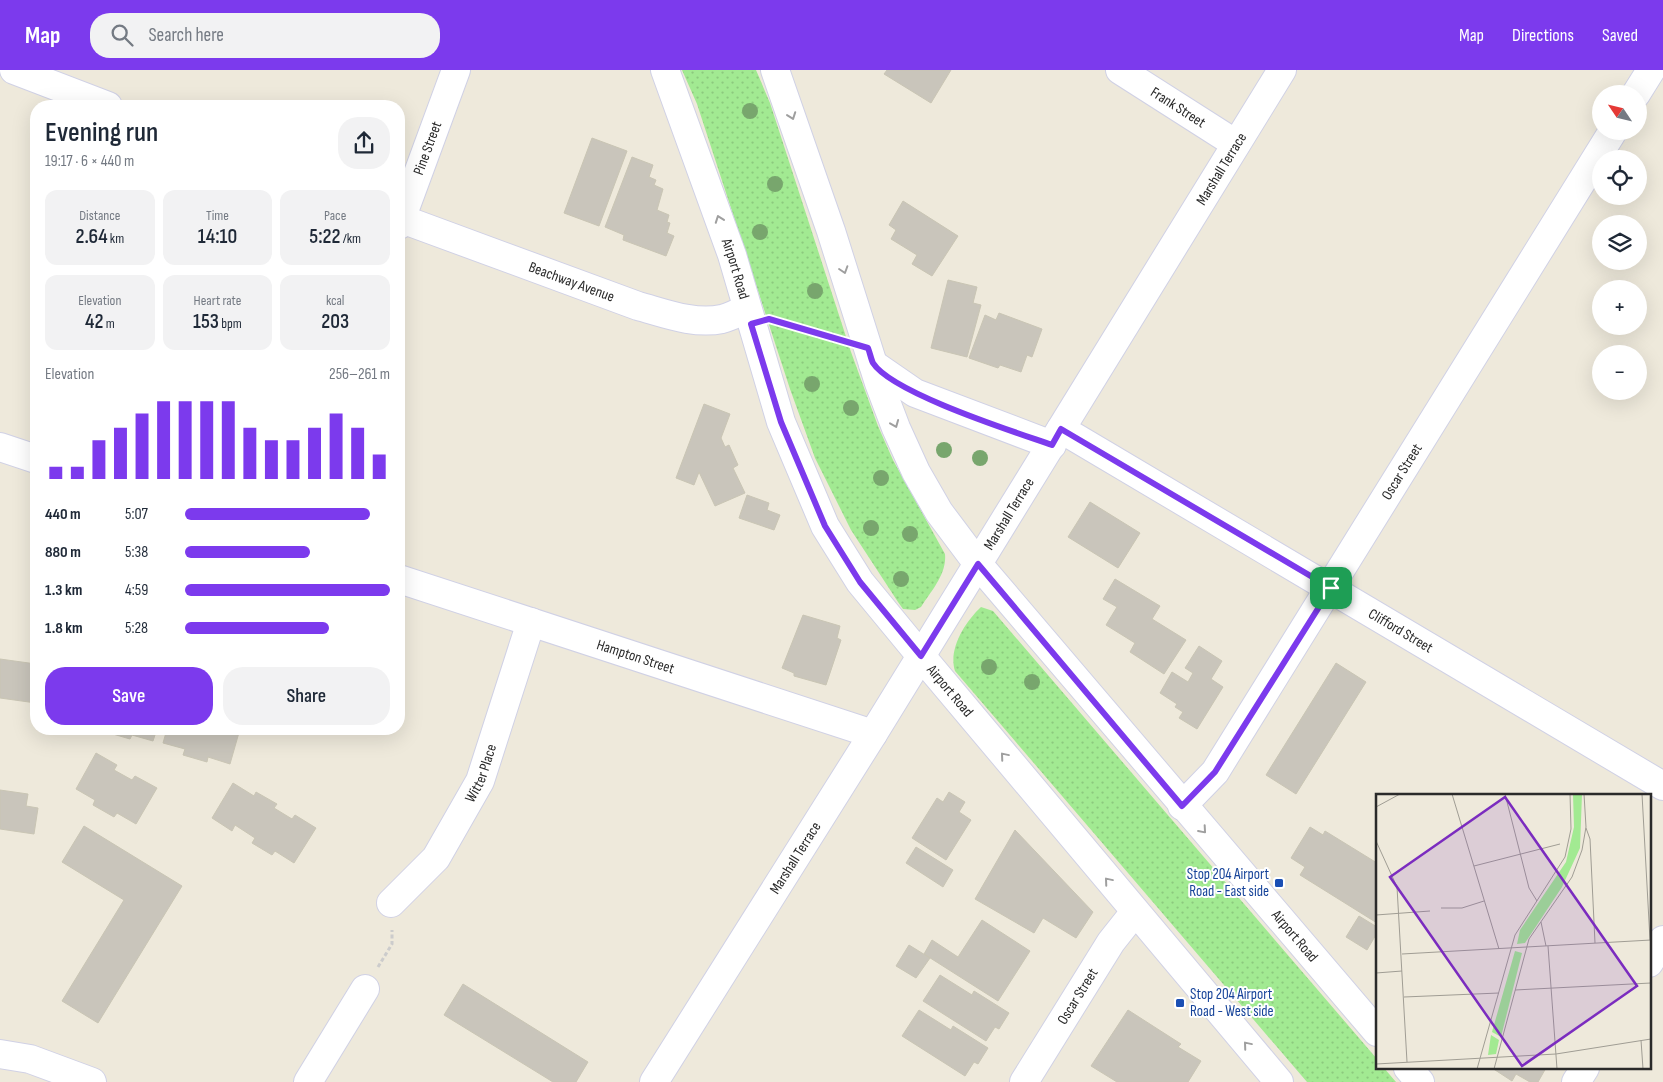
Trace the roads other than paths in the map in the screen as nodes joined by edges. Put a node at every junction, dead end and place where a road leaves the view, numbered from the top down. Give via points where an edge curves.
1 (14, 70) edge
2 (456, 70) edge
3 (665, 70) edge
4 (775, 70) edge
5 (1120, 70) edge
6 (1282, 70) edge
7 (1651, 70) edge
8 (1642, 85) edge
9 (92, 100) edge
10 (1607, 140) edge
11 (1236, 144) junction
12 (405, 208) edge
13 (405, 223) edge
14 (749, 316) junction
15 (871, 356) junction
16 (1056, 437) junction
17 (0, 447) edge
18 (30, 457) edge
19 (978, 564) junction
20 (405, 581) edge
21 (1331, 588) junction
22 (531, 622) junction
23 (921, 656) junction
24 (873, 734) junction
25 (1663, 786) edge
26 (1182, 806) junction
27 (391, 903) road end
28 (1134, 913) junction
29 (1663, 940) edge
30 (1650, 961) edge
31 (365, 989) road end
32 (1376, 1031) edge
33 (0, 1054) edge
34 (1410, 1070) edge
35 (1584, 1070) edge
36 (92, 1082) edge
37 (308, 1082) edge
38 (654, 1082) edge
39 (1024, 1082) edge
40 (1278, 1082) edge
41 (1420, 1082) edge
42 (1576, 1082) edge

1 - 9 street
2 - 12 street, Pine Street
14 -> 3 street, Airport Road via 732,255
4 -> 15 street, Airport Road
5 - 11 street, Frank Street
6 - 11 street, Marshall Terrace
7 - 8 street
10 - 21 street, Oscar Street
11 - 16 street, Marshall Terrace
13 - 14 street, Beachway Avenue via 672,316 699,321
14 - 23 street, Airport Road via 781,422 825,526 860,582
15 - 16 street via 915,393
15 -> 19 street, Airport Road via 896,428 916,472 939,512
16 - 19 street, Marshall Terrace
16 - 21 street, Clifford Street
17 - 18 street
19 - 23 street, Marshall Terrace
19 - 26 street, Airport Road
20 - 22 street, Hampton Street
21 - 25 street, Clifford Street
21 - 26 street, Oscar Street via 1215,772
22 - 24 street, Hampton Street
22 - 27 street, Witter Place via 480,781 436,858
23 - 24 street, Marshall Terrace
28 -> 23 street, Airport Road
24 - 38 street, Marshall Terrace
26 -> 32 street, Airport Road
28 - 39 street, Oscar Street via 1111,942
40 -> 28 street, Airport Road
29 - 30 street
31 - 37 street
33 - 36 street via 30,1059
34 - 41 street
35 - 42 street

